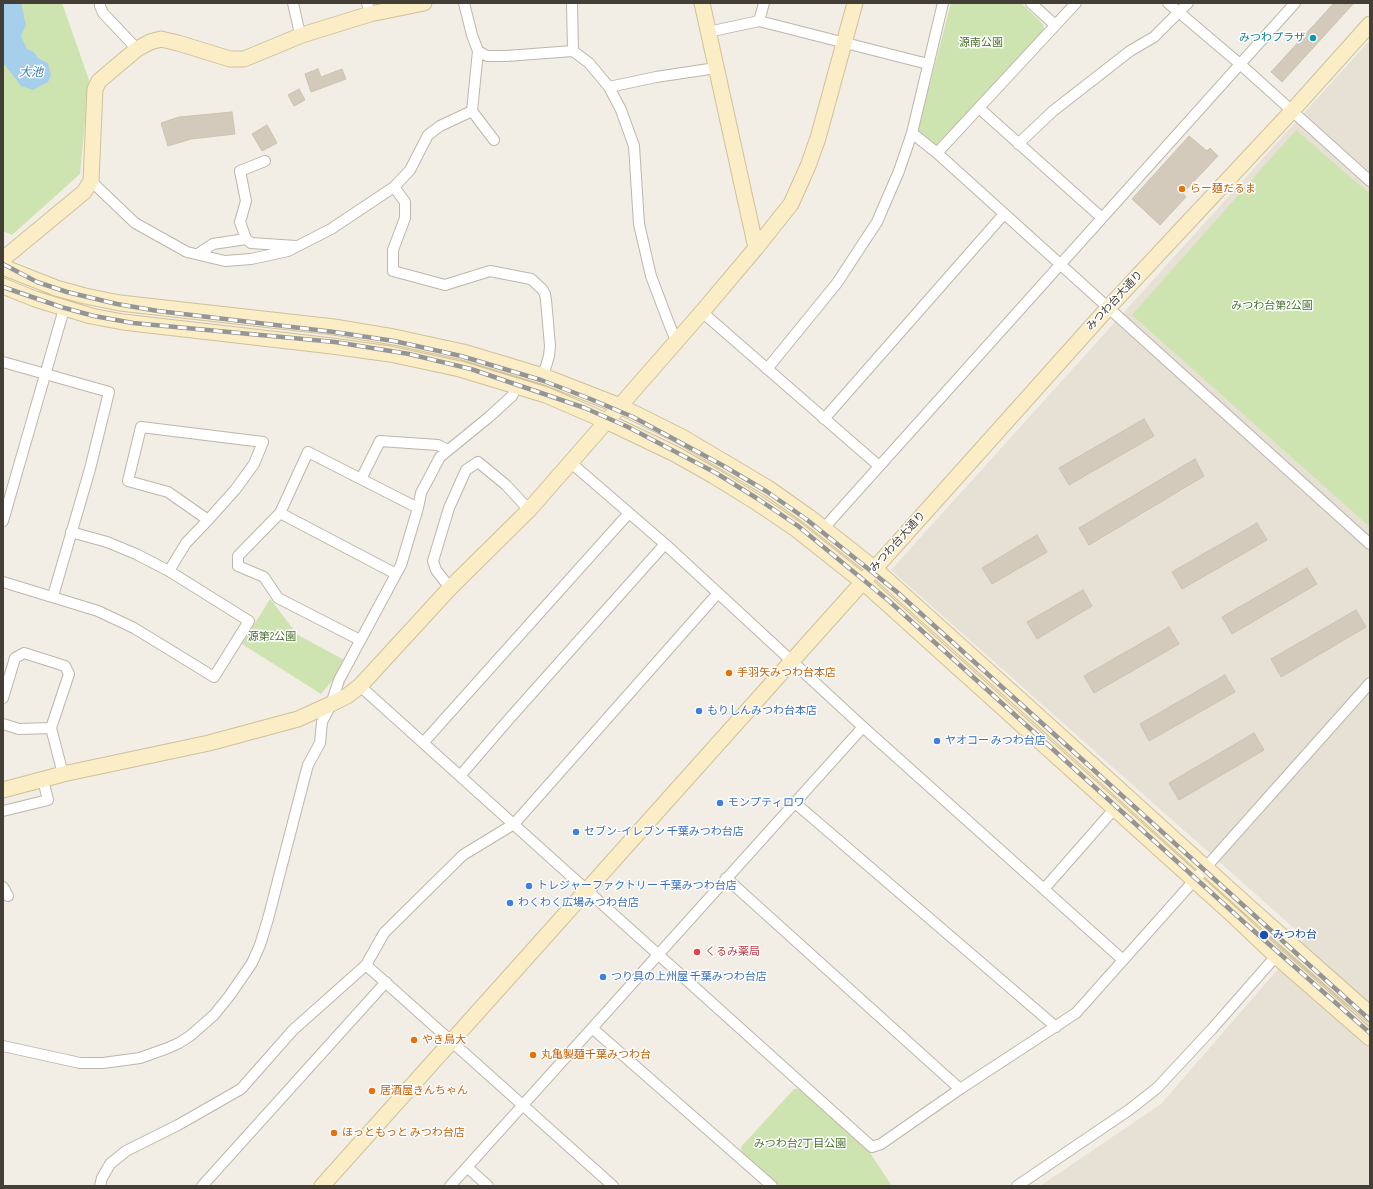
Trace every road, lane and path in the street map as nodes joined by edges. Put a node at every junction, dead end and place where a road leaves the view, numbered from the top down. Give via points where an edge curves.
1 (100, 3) edge
2 (293, 3) edge
3 (424, 3) edge
4 (464, 3) edge
5 (572, 3) edge
6 (702, 3) edge
7 (764, 3) edge
8 (855, 3) edge
9 (943, 3) edge
10 (1031, 3) edge
11 (1076, 3) edge
12 (1168, 3) edge
13 (1188, 3) edge
14 (1295, 3) edge
15 (368, 9) edge
16 (1179, 13) junction
17 (759, 20) junction
18 (1370, 24) edge
19 (1055, 25) junction
20 (708, 32) junction
21 (302, 35) junction
22 (844, 43) junction
23 (137, 49) junction
24 (478, 50) junction
25 (573, 50) junction
26 (928, 64) junction
27 (1240, 64) junction
28 (716, 68) junction
29 (609, 87) junction
30 (979, 108) junction
31 (472, 111) junction
32 (1292, 111) junction
33 (912, 133) junction
34 (494, 140) dead end
35 (1018, 144) junction
36 (937, 153) junction
37 (265, 161) dead end
38 (91, 181) junction
39 (1370, 181) edge
40 (394, 188) junction
41 (1004, 214) junction
42 (1102, 218) junction
43 (246, 238) junction
44 (298, 246) junction
45 (756, 248) junction
46 (198, 254) junction
47 (3, 259) edge
48 (1060, 265) junction
49 (3, 267) edge
50 (3, 286) edge
51 (1108, 308) junction
52 (64, 309) junction
53 (702, 312) junction
54 (676, 341) junction
55 (3, 362) edge
56 (767, 369) junction
57 (45, 373) junction
58 (543, 376) junction
59 (517, 386) junction
60 (620, 406) junction
61 (824, 419) junction
62 (606, 421) junction
63 (448, 450) junction
64 (570, 462) junction
65 (879, 466) junction
66 (362, 479) junction
67 (418, 508) junction
68 (529, 510) junction
69 (280, 513) junction
70 (629, 513) junction
71 (208, 520) junction
72 (3, 522) edge
73 (823, 529) junction
74 (71, 532) junction
75 (665, 544) junction
76 (1370, 544) edge
77 (875, 569) junction
78 (169, 571) junction
79 (396, 574) junction
80 (3, 582) edge
81 (863, 582) junction
82 (450, 588) junction
83 (718, 593) junction
84 (53, 596) junction
85 (360, 640) junction
86 (792, 662) junction
87 (1370, 683) edge
88 (360, 686) junction
89 (3, 698) edge
90 (331, 704) junction
91 (3, 724) edge
92 (863, 727) junction
93 (51, 728) junction
94 (423, 743) junction
95 (63, 774) junction
96 (460, 776) junction
97 (42, 780) junction
98 (3, 790) edge
99 (794, 802) junction
100 (1115, 808) junction
101 (3, 811) edge
102 (514, 824) junction
103 (1206, 868) junction
104 (726, 878) junction
105 (1195, 880) junction
106 (1044, 889) junction
107 (587, 890) junction
108 (658, 953) junction
109 (1276, 956) junction
110 (1123, 960) junction
111 (366, 965) junction
112 (386, 982) junction
113 (1370, 1014) edge
114 (1056, 1027) junction
115 (592, 1028) junction
116 (1370, 1038) edge
117 (452, 1040) junction
118 (3, 1046) edge
119 (960, 1089) junction
120 (522, 1105) junction
121 (467, 1167) junction
122 (100, 1186) edge
123 (202, 1186) edge
124 (322, 1186) edge
125 (450, 1186) edge
126 (488, 1186) edge
127 (613, 1186) edge
128 (772, 1186) edge
129 (1017, 1186) edge

1 - 23 street via 103,13
2 - 21 street
3 - 15 street
4 - 24 street
5 - 25 street
6 - 20 street
7 - 17 street
8 - 22 street
9 - 26 street
10 - 19 street
11 - 19 street
12 - 16 street
13 - 16 street
14 - 27 street
15 - 21 street
16 - 27 street
16 - 35 street via 1154,37 1130,51 1053,111
17 - 20 street
17 - 22 street
18 - 32 street, みつわ台大通り
19 - 30 street
20 - 28 street
21 - 23 street via 244,58 230,59 161,39
22 - 26 street
22 - 45 street via 808,166 791,204
23 - 38 street via 99,81 95,89
24 - 25 street via 487,56
24 - 31 street
25 - 29 street via 589,62
26 - 33 street
27 - 32 street
27 - 42 street
28 - 29 street
28 - 45 street
29 - 54 street via 621,110 634,146 639,224 651,276
30 - 35 street
30 - 36 street
31 - 34 street
31 - 40 street via 440,126 428,135 410,170
32 - 39 street
32 - 51 street, みつわ台大通り
33 - 36 street
33 - 56 street via 877,222 837,282
35 - 42 street
36 - 41 street
37 - 43 street via 240,171 246,201 240,222
38 - 46 street via 136,223 188,252
38 - 47 street via 78,197
40 - 44 street via 331,229
40 - 58 street via 405,202 405,218 393,250 393,271 445,285 490,271 531,279 542,289 546,300 550,346
41 - 48 street
41 - 61 street
42 - 48 street
43 - 44 street via 251,243
43 - 46 street via 213,244
44 - 46 street via 288,251 251,259 225,261
45 - 53 street
48 - 51 street
48 - 65 street
49 - 58 street via 56,288 92,298 334,327 394,337 463,352
50 - 52 street
51 - 76 street
51 - 77 street, みつわ台大通り
52 - 57 street
52 - 59 street via 123,322 390,354 460,369
53 - 54 street
53 - 56 street
54 - 60 street
55 - 57 street
56 - 61 street
57 - 72 street
57 - 74 street via 109,392
58 - 60 street
59 - 62 street via 546,395
59 - 63 street via 512,396 489,418
60 - 62 street
60 - 73 street via 682,437 762,484
61 - 65 street
62 - 64 street
62 - 81 street via 675,454 756,502 796,529
63 - 66 street via 438,445 380,442
63 - 67 street via 440,457 421,492
64 - 68 street
64 - 70 street
65 - 73 street
66 - 67 street
66 - 69 street via 308,452
67 - 79 street
68 - 82 street
68 - 82 street via 506,485 478,462 466,470 449,508 433,561 436,570
69 - 79 street
69 - 85 street via 238,556 238,566 264,577 278,598
70 - 75 street
70 - 94 street
71 - 71 street via 168,492 128,481 141,427 262,442 254,464
71 - 78 street via 186,543
73 - 77 street
74 - 78 street via 107,542
74 - 84 street
75 - 83 street
75 - 96 street
77 - 81 street, みつわ台大通り
77 - 103 street
78 - 84 street via 250,621 214,677 127,625 98,611
79 - 85 street
80 - 84 street
81 - 86 street, みつわ台大通り
81 - 100 street
82 - 88 street
83 - 86 street
83 - 102 street
85 - 90 street via 339,680
86 - 92 street
86 - 107 street, みつわ台大通り
87 - 103 street
88 - 90 street
88 - 94 street
89 - 93 street via 15,658 24,653 65,666 69,674
90 - 95 street via 298,718 209,743
90 - 118 street via 322,722 320,743 308,765 260,945 246,972 214,1015 201,1028 179,1043 155,1054 117,1062 80,1063
91 - 93 street via 20,729
92 - 99 street
92 - 106 street
93 - 95 street
94 - 96 street
95 - 97 street
96 - 102 street
97 - 98 street
97 - 101 street via 48,800
99 - 104 street
99 - 114 street
100 - 105 street
100 - 106 street
102 - 107 street
102 - 111 street via 463,855 384,933
103 - 105 street
103 - 113 street
104 - 108 street
104 - 119 street
105 - 109 street
105 - 110 street
106 - 110 street
107 - 108 street
107 - 117 street, みつわ台大通り
108 - 115 street
108 - 119 street via 872,1146 881,1144
109 - 116 street
109 - 129 street via 1157,1088 1130,1110
110 - 114 street via 1076,1013
111 - 112 street
111 - 122 street via 293,1030 241,1089 126,1151 110,1164
112 - 117 street
112 - 123 street
114 - 119 street
115 - 120 street
115 - 128 street
117 - 120 street
117 - 124 street, みつわ台大通り
120 - 121 street
120 - 127 street
121 - 125 street
121 - 126 street

